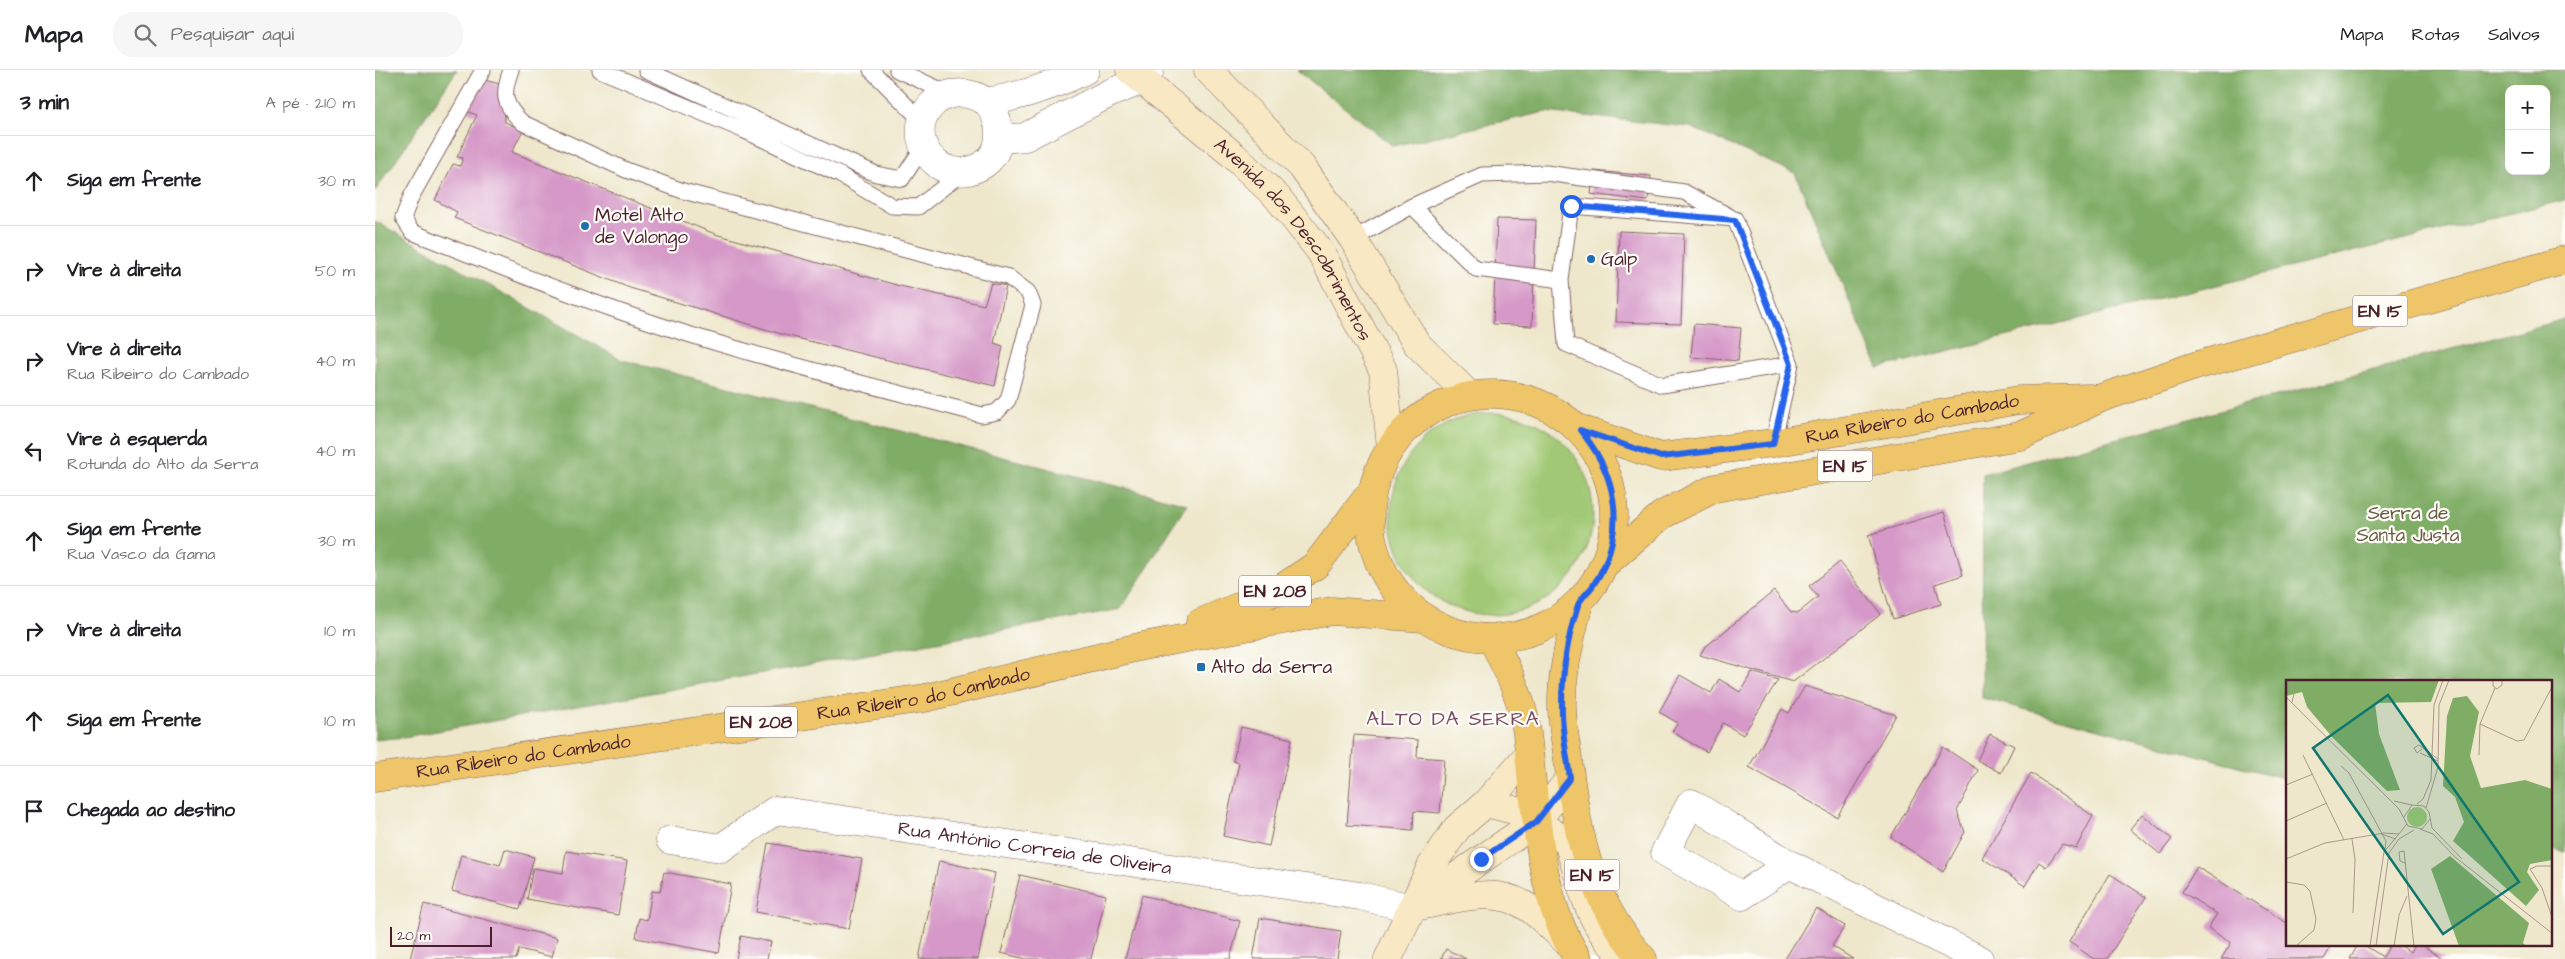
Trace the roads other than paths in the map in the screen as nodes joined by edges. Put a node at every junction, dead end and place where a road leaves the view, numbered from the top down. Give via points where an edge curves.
1 (483, 70) edge
2 (511, 70) edge
3 (599, 70) edge
4 (646, 70) edge
5 (871, 70) edge
6 (897, 70) edge
7 (1208, 70) edge
8 (1141, 73) edge
9 (1070, 74) edge
10 (950, 94) junction
11 (987, 102) junction
12 (923, 134) junction
13 (999, 139) junction
14 (964, 172) junction
15 (1412, 206) junction
16 (1735, 220) junction
17 (1353, 239) junction
18 (2565, 260) edge
19 (1561, 280) junction
20 (1791, 364) junction
21 (1469, 395) junction
22 (2101, 398) junction
23 (1580, 430) junction
24 (1773, 444) junction
25 (1391, 447) junction
26 (1372, 491) junction
27 (1605, 564) junction
28 (1579, 603) junction
29 (1423, 618) junction
30 (1492, 639) junction
31 (1143, 646) junction
32 (1529, 754) junction
33 (375, 778) edge
34 (1570, 778) junction
35 (1486, 803) junction
36 (1536, 822) junction
37 (670, 840) dead end
38 (1789, 864) dead end
39 (1411, 908) junction
40 (1572, 951) edge
41 (1387, 959) edge
42 (1633, 959) edge
43 (1643, 959) edge
44 (1979, 959) edge

1 - 2 lane via 411,197 403,218 412,232 622,312 822,373 982,415 997,412 1008,400 1033,305 1028,292 1008,277 683,191 626,170 523,123 509,111 506,98
3 - 14 lane via 840,175 891,206 918,207
4 - 12 lane via 877,174 902,179
5 - 12 lane
6 - 10 lane
7 - 17 street via 1302,167
8 - 13 street via 1025,137
8 - 25 street, Avenida dos Descobrimentos via 1277,197 1320,251 1383,370
9 - 11 street via 1013,97
10 - 11 street via 963,92
10 - 12 street via 937,99 928,109
11 - 13 street via 1000,125
12 - 14 street via 930,158 951,171
13 - 14 street via 987,162
15 - 16 lane via 1482,175 1546,173 1684,192
15 - 17 lane
15 - 19 lane via 1476,269
16 - 19 lane via 1571,206
16 - 20 lane
17 - 21 street via 1417,344
18 - 22 main road, Rua Ribeiro do Cambado / EN 15 via 2223,358
19 - 20 lane via 1566,344 1662,385
20 - 24 lane
21 - 23 main road via 1517,395 1540,402
21 - 25 main road via 1425,413
22 - 24 main road, Rua Ribeiro do Cambado / EN 15 via 2019,400
22 - 27 main road, Rua Ribeiro do Cambado / EN 15 via 2020,436 1715,488 1662,515
23 - 24 main road, Rua Ribeiro do Cambado / EN 15 via 1661,457
23 - 27 main road via 1606,469 1613,493 1615,517
25 - 26 main road via 1379,468
26 - 29 main road via 1372,539 1378,562 1390,584
26 - 31 main road, Rua Ribeiro do Cambado / EN 208 via 1309,570 1282,588
27 - 28 main road
28 - 30 main road via 1539,630 1516,637
28 - 34 main road, EN 15 via 1564,670 1562,708
29 - 30 main road via 1445,630
29 - 31 main road, Rua Ribeiro do Cambado / EN 208 via 1332,611
30 - 32 main road, EN 15 via 1514,682
31 - 33 main road, Rua Ribeiro do Cambado / EN 208 via 925,698
32 - 35 street
32 - 36 main road, EN 15
34 - 36 street
34 - 43 main road, EN 15 via 1581,843 1589,869 1622,936
35 - 36 street via 1517,811
35 - 39 street via 1457,828 1431,865
36 - 39 street
36 - 40 main road, EN 15 via 1546,880
36 - 42 street via 1568,842 1597,923 1616,949
37 - 39 street, Rua António Correia de Oliveira via 721,848 776,810 1360,896
38 - 44 street
39 - 40 street via 1483,894 1508,897 1529,908
39 - 41 street

